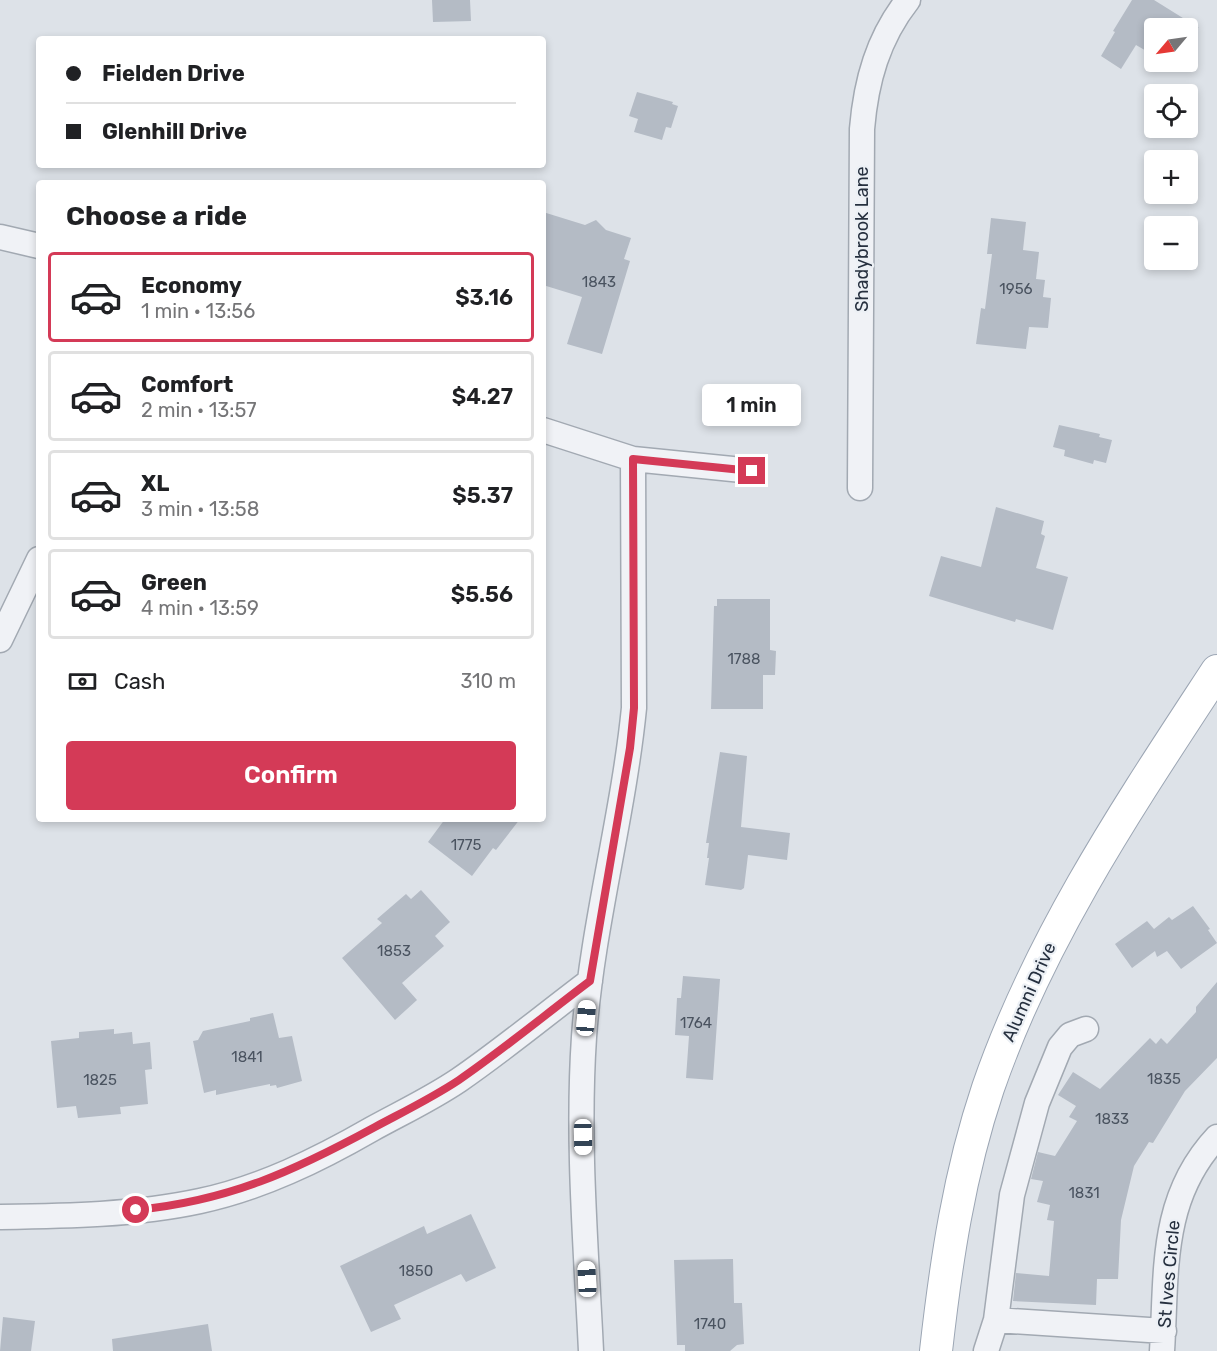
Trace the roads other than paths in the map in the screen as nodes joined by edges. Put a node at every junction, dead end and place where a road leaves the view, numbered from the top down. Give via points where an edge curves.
1 (908, 0) edge
2 (0, 237) edge
3 (36, 245) edge
4 (546, 431) edge
5 (633, 459) junction
6 (752, 471) dead end
7 (860, 488) dead end
8 (36, 565) edge
9 (0, 640) edge
10 (1217, 671) edge
11 (590, 981) junction
12 (1086, 1029) dead end
13 (1217, 1137) edge
14 (0, 1218) edge
15 (996, 1320) junction
16 (1163, 1341) edge
17 (591, 1351) edge
18 (936, 1351) edge
19 (986, 1351) edge

1 - 7 street, Shadybrook Lane via 893,18 880,45 865,98
2 - 3 street
4 - 5 street
5 - 6 street
5 - 11 street via 634,708
8 - 9 street
10 - 18 main road, Alumni Drive via 1071,902 1018,1012 974,1134 946,1261
11 - 14 street via 458,1081 282,1175 227,1194 169,1206
11 - 17 street via 582,1090
12 - 15 street via 1070,1035 1060,1047 1038,1103 1012,1195
13 - 16 street, St Ives Circle via 1191,1172 1171,1221
15 - 16 street
15 - 19 street

